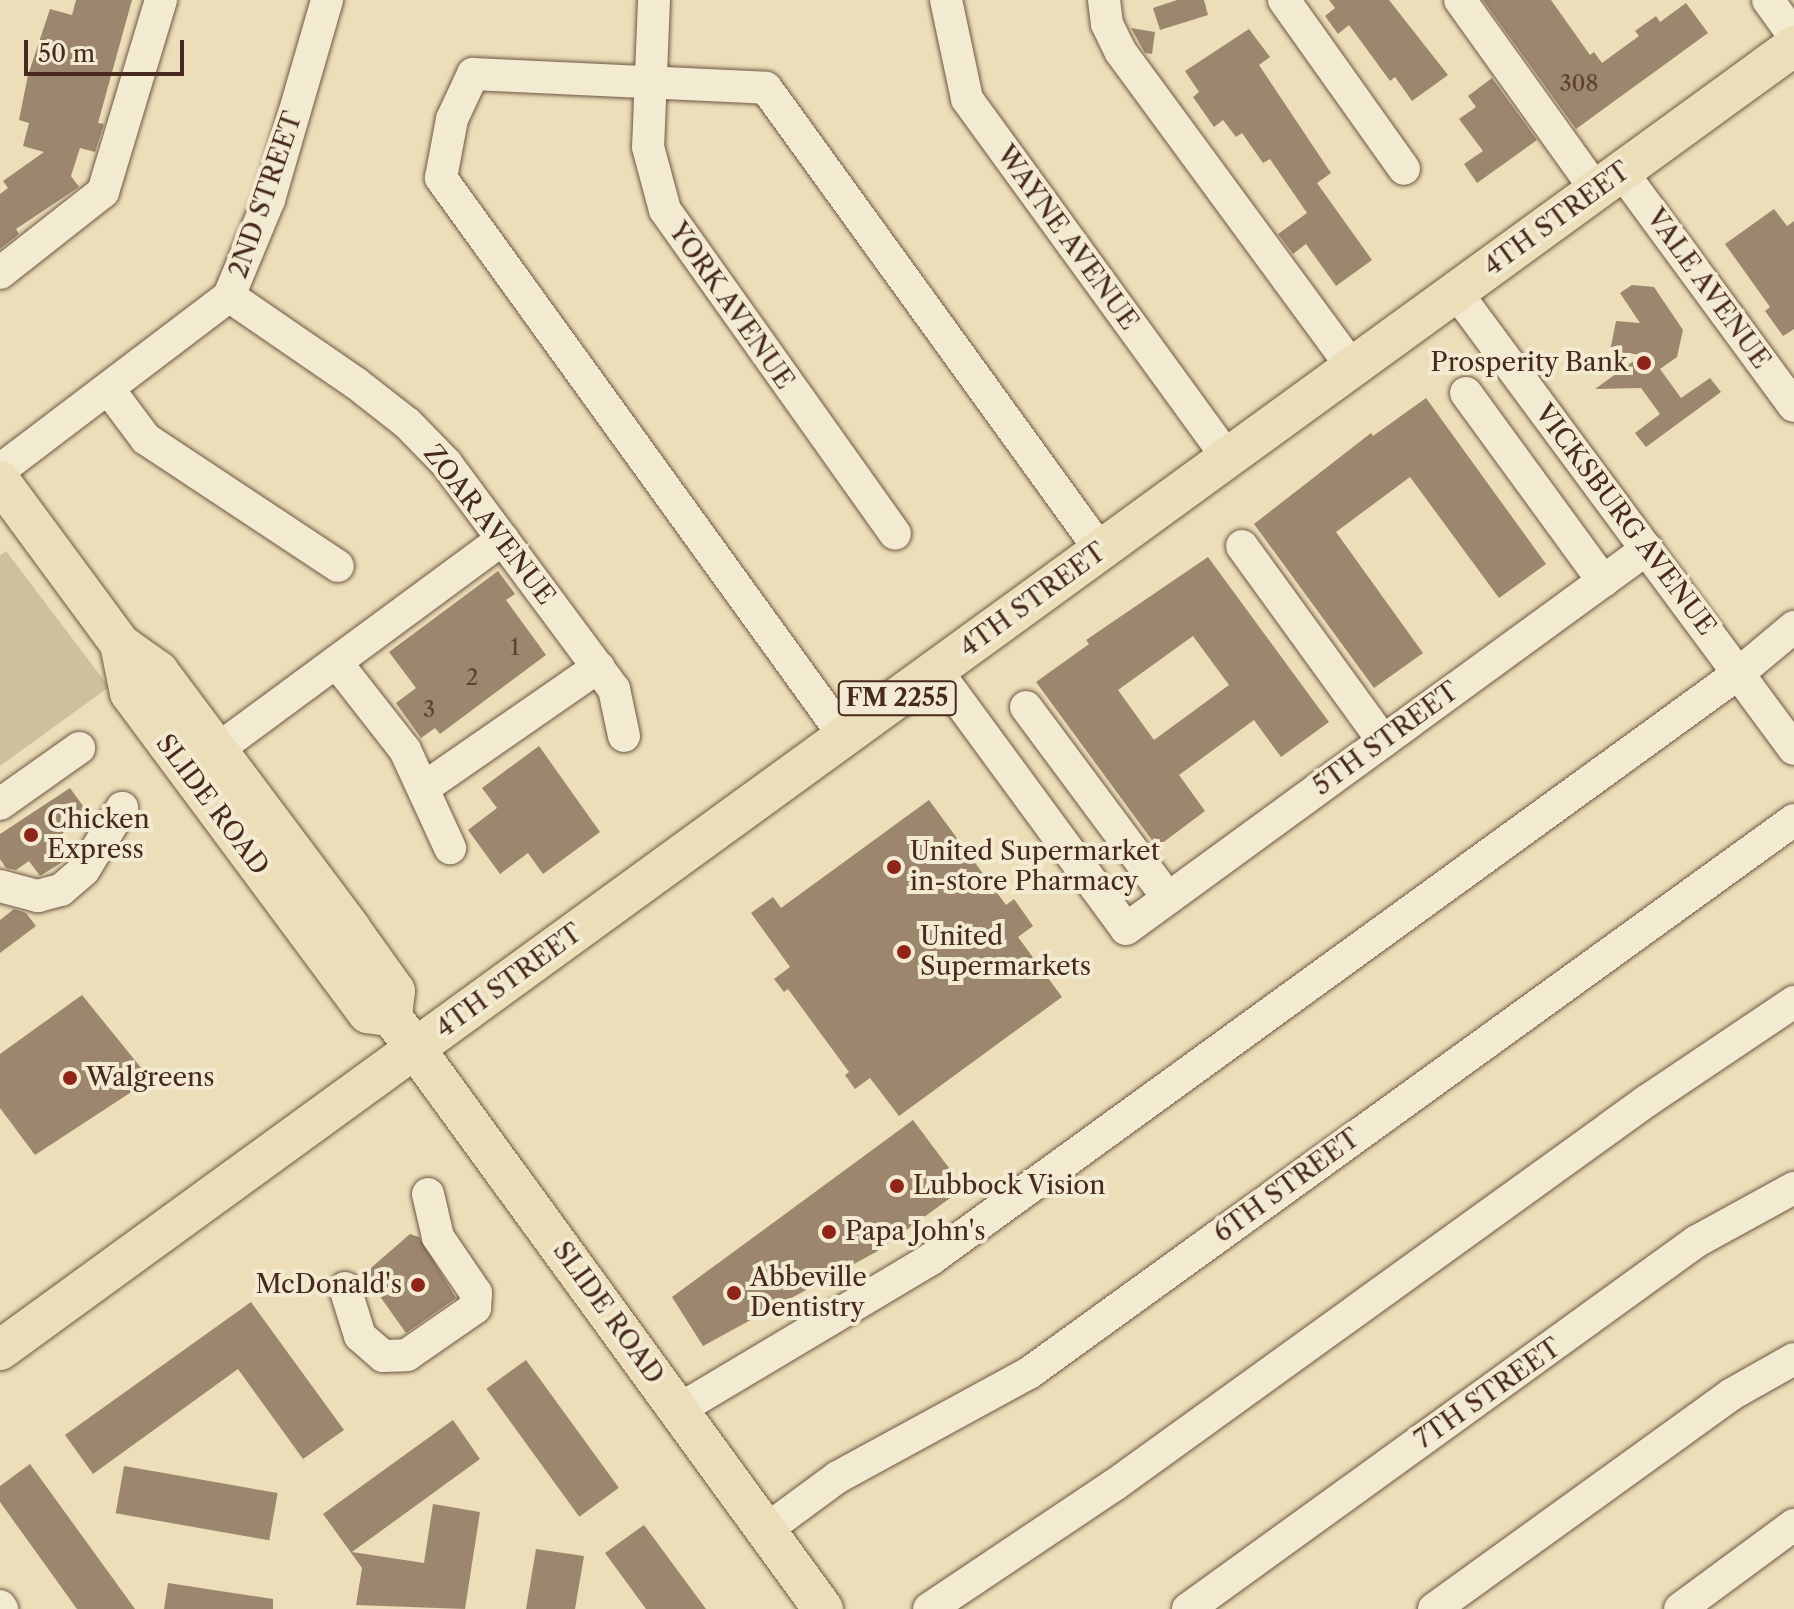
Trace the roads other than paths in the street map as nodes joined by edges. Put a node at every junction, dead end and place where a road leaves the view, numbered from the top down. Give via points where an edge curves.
1 (161, 0) edge
2 (327, 0) edge
3 (654, 0) edge
4 (946, 0) edge
5 (1104, 0) edge
6 (1284, 0) edge
7 (1460, 0) edge
8 (1768, 0) edge
9 (1794, 36) edge
10 (1794, 46) edge
11 (650, 79) junction
12 (1404, 169) dead end
13 (1609, 181) junction
14 (0, 273) edge
15 (1456, 292) junction
16 (229, 296) junction
17 (1352, 367) junction
18 (110, 391) junction
19 (1466, 393) dead end
20 (1794, 406) edge
21 (1227, 457) junction
22 (0, 470) edge
23 (0, 481) edge
24 (895, 534) dead end
25 (503, 539) junction
26 (1242, 546) dead end
27 (1647, 549) junction
28 (1101, 551) junction
29 (338, 566) dead end
30 (1603, 581) junction
31 (1794, 627) edge
32 (120, 644) junction
33 (336, 662) junction
34 (598, 667) junction
35 (936, 670) junction
36 (1739, 673) junction
37 (1026, 707) dead end
38 (624, 736) dead end
39 (845, 737) junction
40 (1383, 741) junction
41 (79, 748) dead end
42 (218, 749) junction
43 (1794, 749) edge
44 (425, 787) junction
45 (0, 804) edge
46 (122, 808) dead end
47 (1794, 820) edge
48 (450, 848) dead end
49 (0, 886) edge
50 (1168, 898) junction
51 (1794, 1002) edge
52 (404, 1033) junction
53 (1794, 1188) edge
54 (428, 1194) dead end
55 (345, 1288) dead end
56 (0, 1350) edge
57 (1794, 1359) edge
58 (678, 1410) junction
59 (1794, 1525) edge
60 (766, 1530) junction
61 (823, 1609) edge
62 (929, 1609) edge
63 (1188, 1609) edge
64 (1434, 1609) edge
65 (1680, 1609) edge

1 - 14 street via 103,192
2 - 16 street, 2ND STREET via 269,200
3 - 11 street, YORK AVENUE
4 - 21 street, WAYNE AVENUE via 967,99
5 - 17 street via 1107,24 1120,51
6 - 12 street
7 - 13 street, VALE AVENUE
8 - 9 street
10 - 13 main road, 4TH STREET / FM 2255
11 - 24 street, YORK AVENUE via 648,147 654,179 678,235
11 - 28 street via 766,88
11 - 39 street via 473,74 452,119 441,178
13 - 15 main road, 4TH STREET / FM 2255
13 - 20 street, VALE AVENUE
15 - 17 main road, 4TH STREET / FM 2255
15 - 27 street, VICKSBURG AVENUE
16 - 18 street, 2ND STREET
16 - 25 street, ZOAR AVENUE via 407,423 446,463
17 - 21 main road, 4TH STREET / FM 2255
18 - 22 street, 2ND STREET
18 - 29 street via 146,439
19 - 30 street
21 - 28 main road, 4TH STREET / FM 2255
23 - 32 main road, SLIDE ROAD
25 - 33 street
25 - 34 street, ZOAR AVENUE
26 - 40 street
27 - 30 street, 5TH STREET
27 - 36 street, VICKSBURG AVENUE
28 - 35 main road, 4TH STREET / FM 2255
30 - 40 street, 5TH STREET
31 - 36 street
32 - 42 main road, SLIDE ROAD via 158,671
32 - 52 main road, SLIDE ROAD via 130,693 368,1013
33 - 42 street
33 - 44 street via 405,750
34 - 38 street, ZOAR AVENUE via 614,689
34 - 44 street
35 - 39 main road, 4TH STREET / FM 2255
35 - 50 street, 5TH STREET via 1126,929
36 - 43 street, VICKSBURG AVENUE
36 - 58 street via 931,1259
37 - 50 street
39 - 52 main road, 4TH STREET / FM 2255
40 - 50 street, 5TH STREET
41 - 45 street
42 - 52 main road, SLIDE ROAD via 395,991
44 - 48 street
46 - 49 street via 84,870 61,890 38,896
47 - 60 street, 6TH STREET via 1029,1373 838,1477
51 - 62 street via 1648,1100 1113,1486
52 - 56 main road, 4TH STREET / FM 2255
52 - 58 main road, SLIDE ROAD
53 - 63 street, 7TH STREET via 1697,1241
54 - 55 street via 438,1237 476,1293 482,1294 407,1355 383,1356 360,1336
57 - 64 street via 1732,1394
58 - 60 main road, SLIDE ROAD
59 - 65 street
60 - 61 main road, SLIDE ROAD

